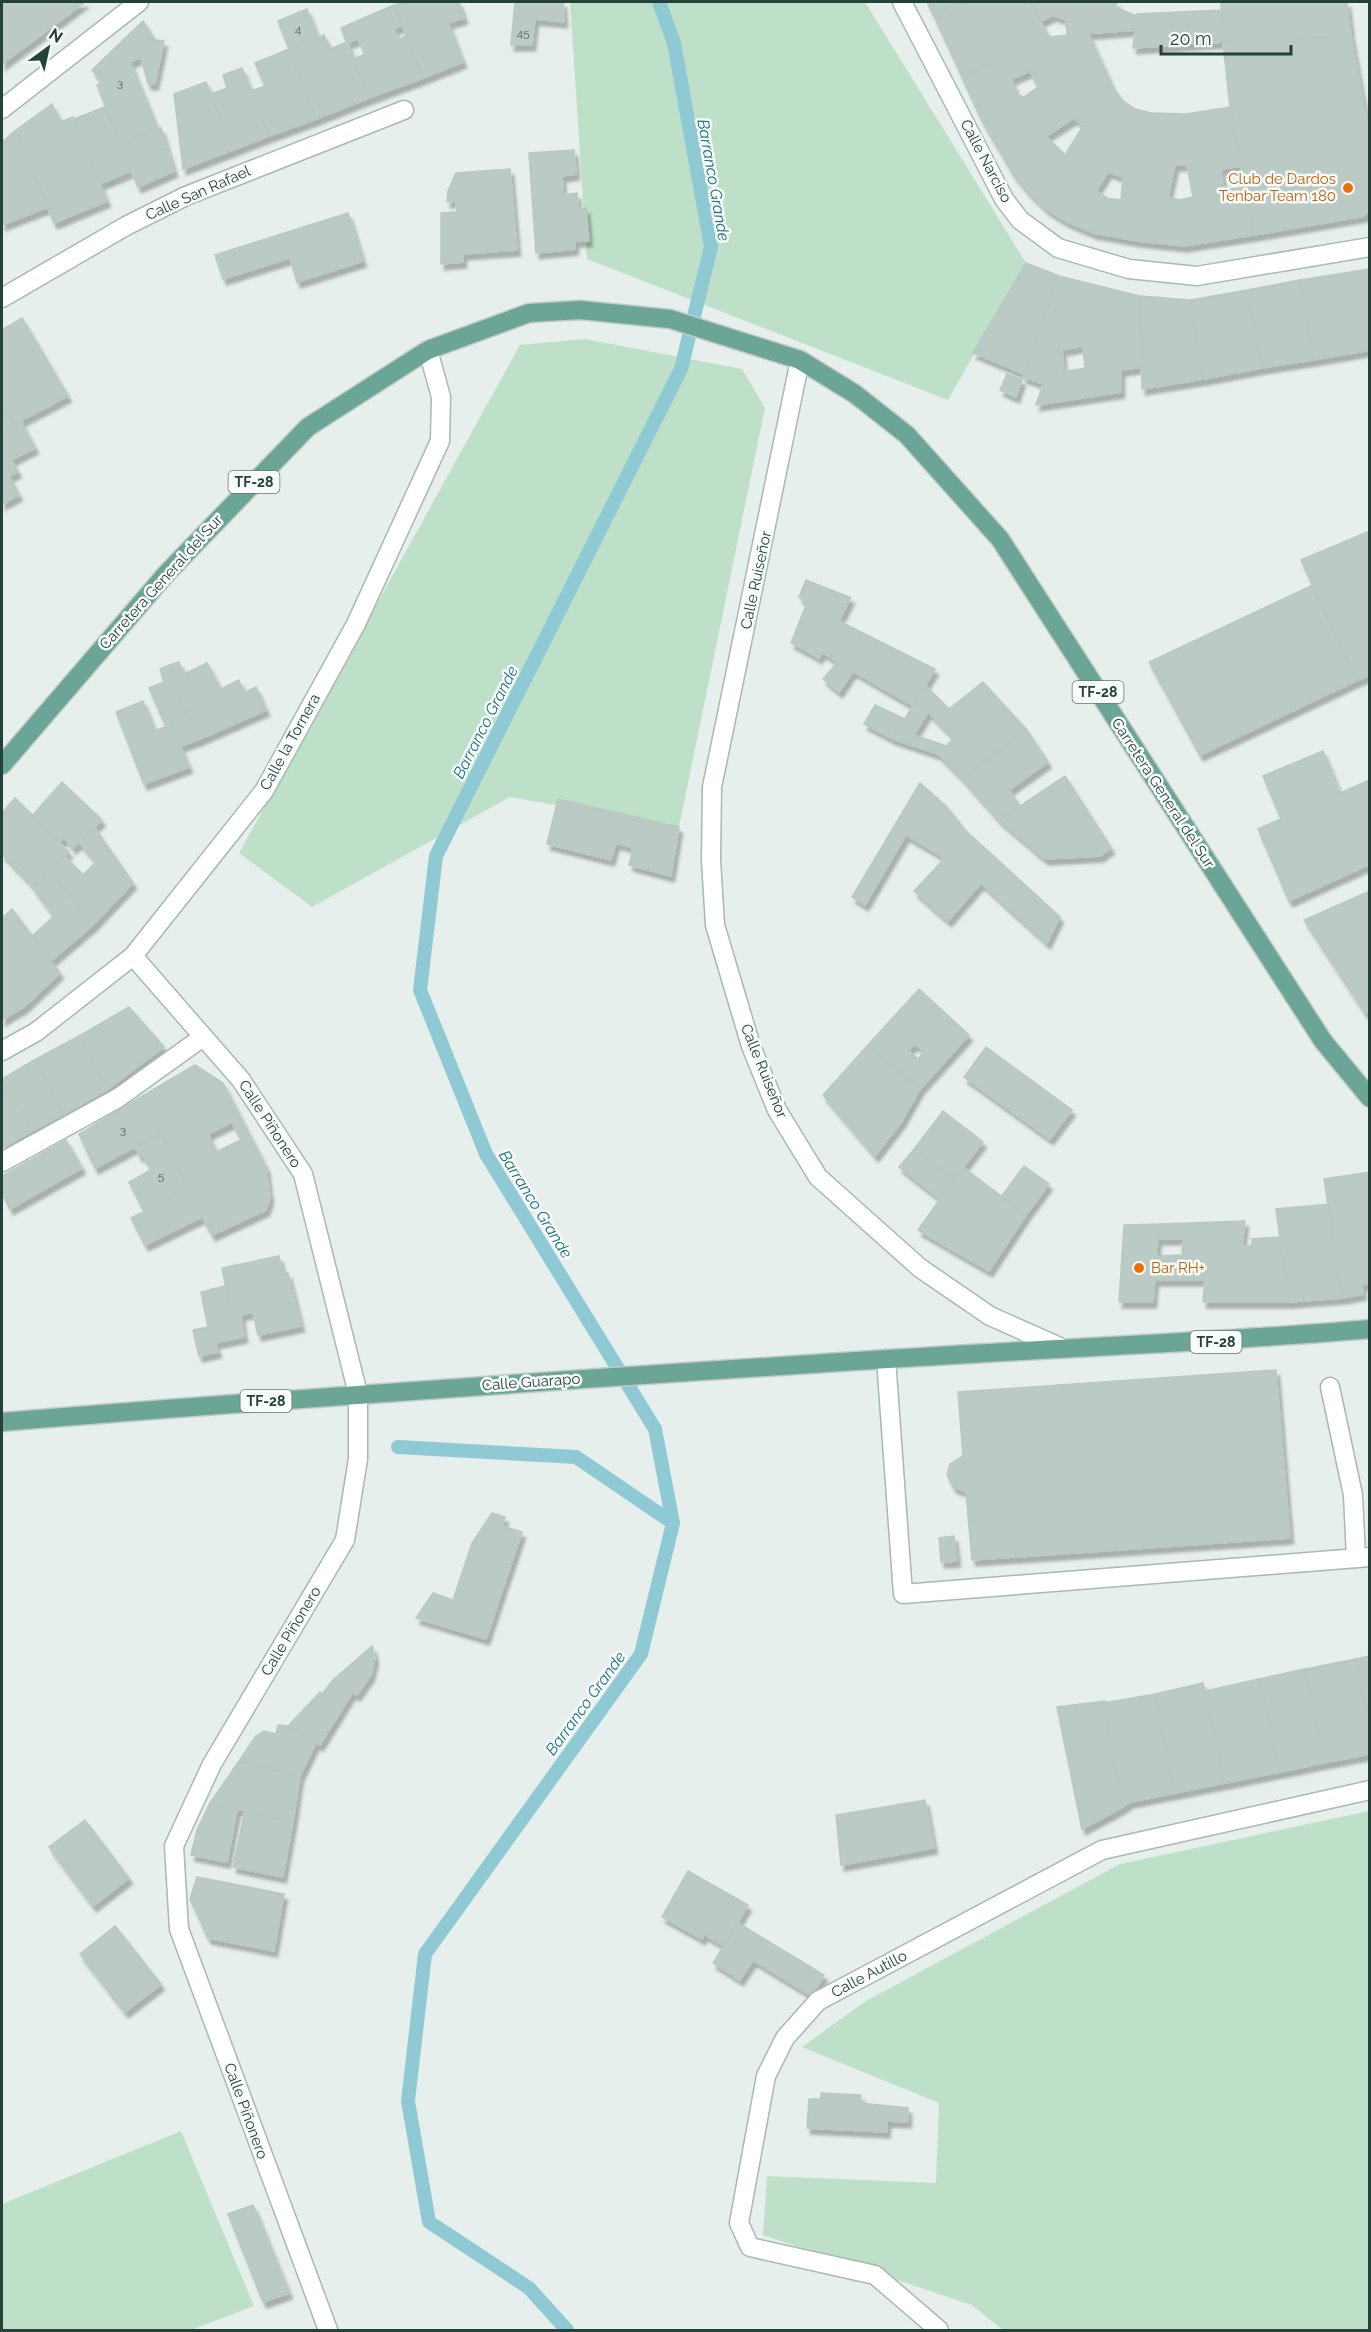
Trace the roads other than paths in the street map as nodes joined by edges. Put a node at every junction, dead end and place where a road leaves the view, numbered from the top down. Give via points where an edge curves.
1 (139, 2) edge
2 (902, 2) edge
3 (2, 109) edge
4 (404, 110) dead end
5 (1370, 247) edge
6 (2, 298) edge
7 (428, 350) junction
8 (800, 360) junction
9 (2, 765) edge
10 (133, 956) junction
11 (203, 1037) junction
12 (2, 1051) edge
13 (1370, 1098) edge
14 (2, 1162) edge
15 (1370, 1329) edge
16 (1062, 1348) junction
17 (886, 1359) junction
18 (1330, 1387) dead end
19 (358, 1394) junction
20 (2, 1422) edge
21 (1363, 1558) edge
22 (1370, 1790) edge
23 (328, 2331) edge
24 (939, 2331) edge

1 - 3 street
2 - 5 street, Calle Narciso via 1004,199 1020,220 1058,248 1129,269 1197,276
4 - 6 street, Calle San Rafael via 186,196
7 - 8 main road, Carretera General del Sur / TF-28 via 529,313 580,310 670,320
7 - 9 main road, Carretera General del Sur / TF-28 via 308,427 165,574
7 - 10 street, Calle la Tornera via 441,397 440,441 356,624 264,791
8 - 13 main road, Carretera General del Sur / TF-28 via 855,394 907,435 1000,539 1323,1041
8 - 16 street, Calle Ruiseñor via 712,788 715,925 751,1046 777,1110 818,1177 920,1268 990,1316
10 - 11 street, Calle Piñonero
10 - 12 street, Calle la Tornera via 36,1032
11 - 14 street via 118,1098
11 - 19 street, Calle Piñonero via 242,1080 303,1174
15 - 16 main road, Calle Ruiseñor / TF-28 via 1223,1342
16 - 17 main road, Calle Guarapo / TF-28
17 - 19 main road, Calle Guarapo / TF-28
17 - 21 street via 903,1594
18 - 21 street
19 - 20 main road, Calle Guarapo / TF-28
19 - 23 street, Calle Piñonero via 358,1459 345,1540 212,1764 174,1846 179,1929
22 - 24 street, Calle Autillo via 1101,1850 818,2001 785,2038 766,2076 738,2223 750,2247 875,2275

